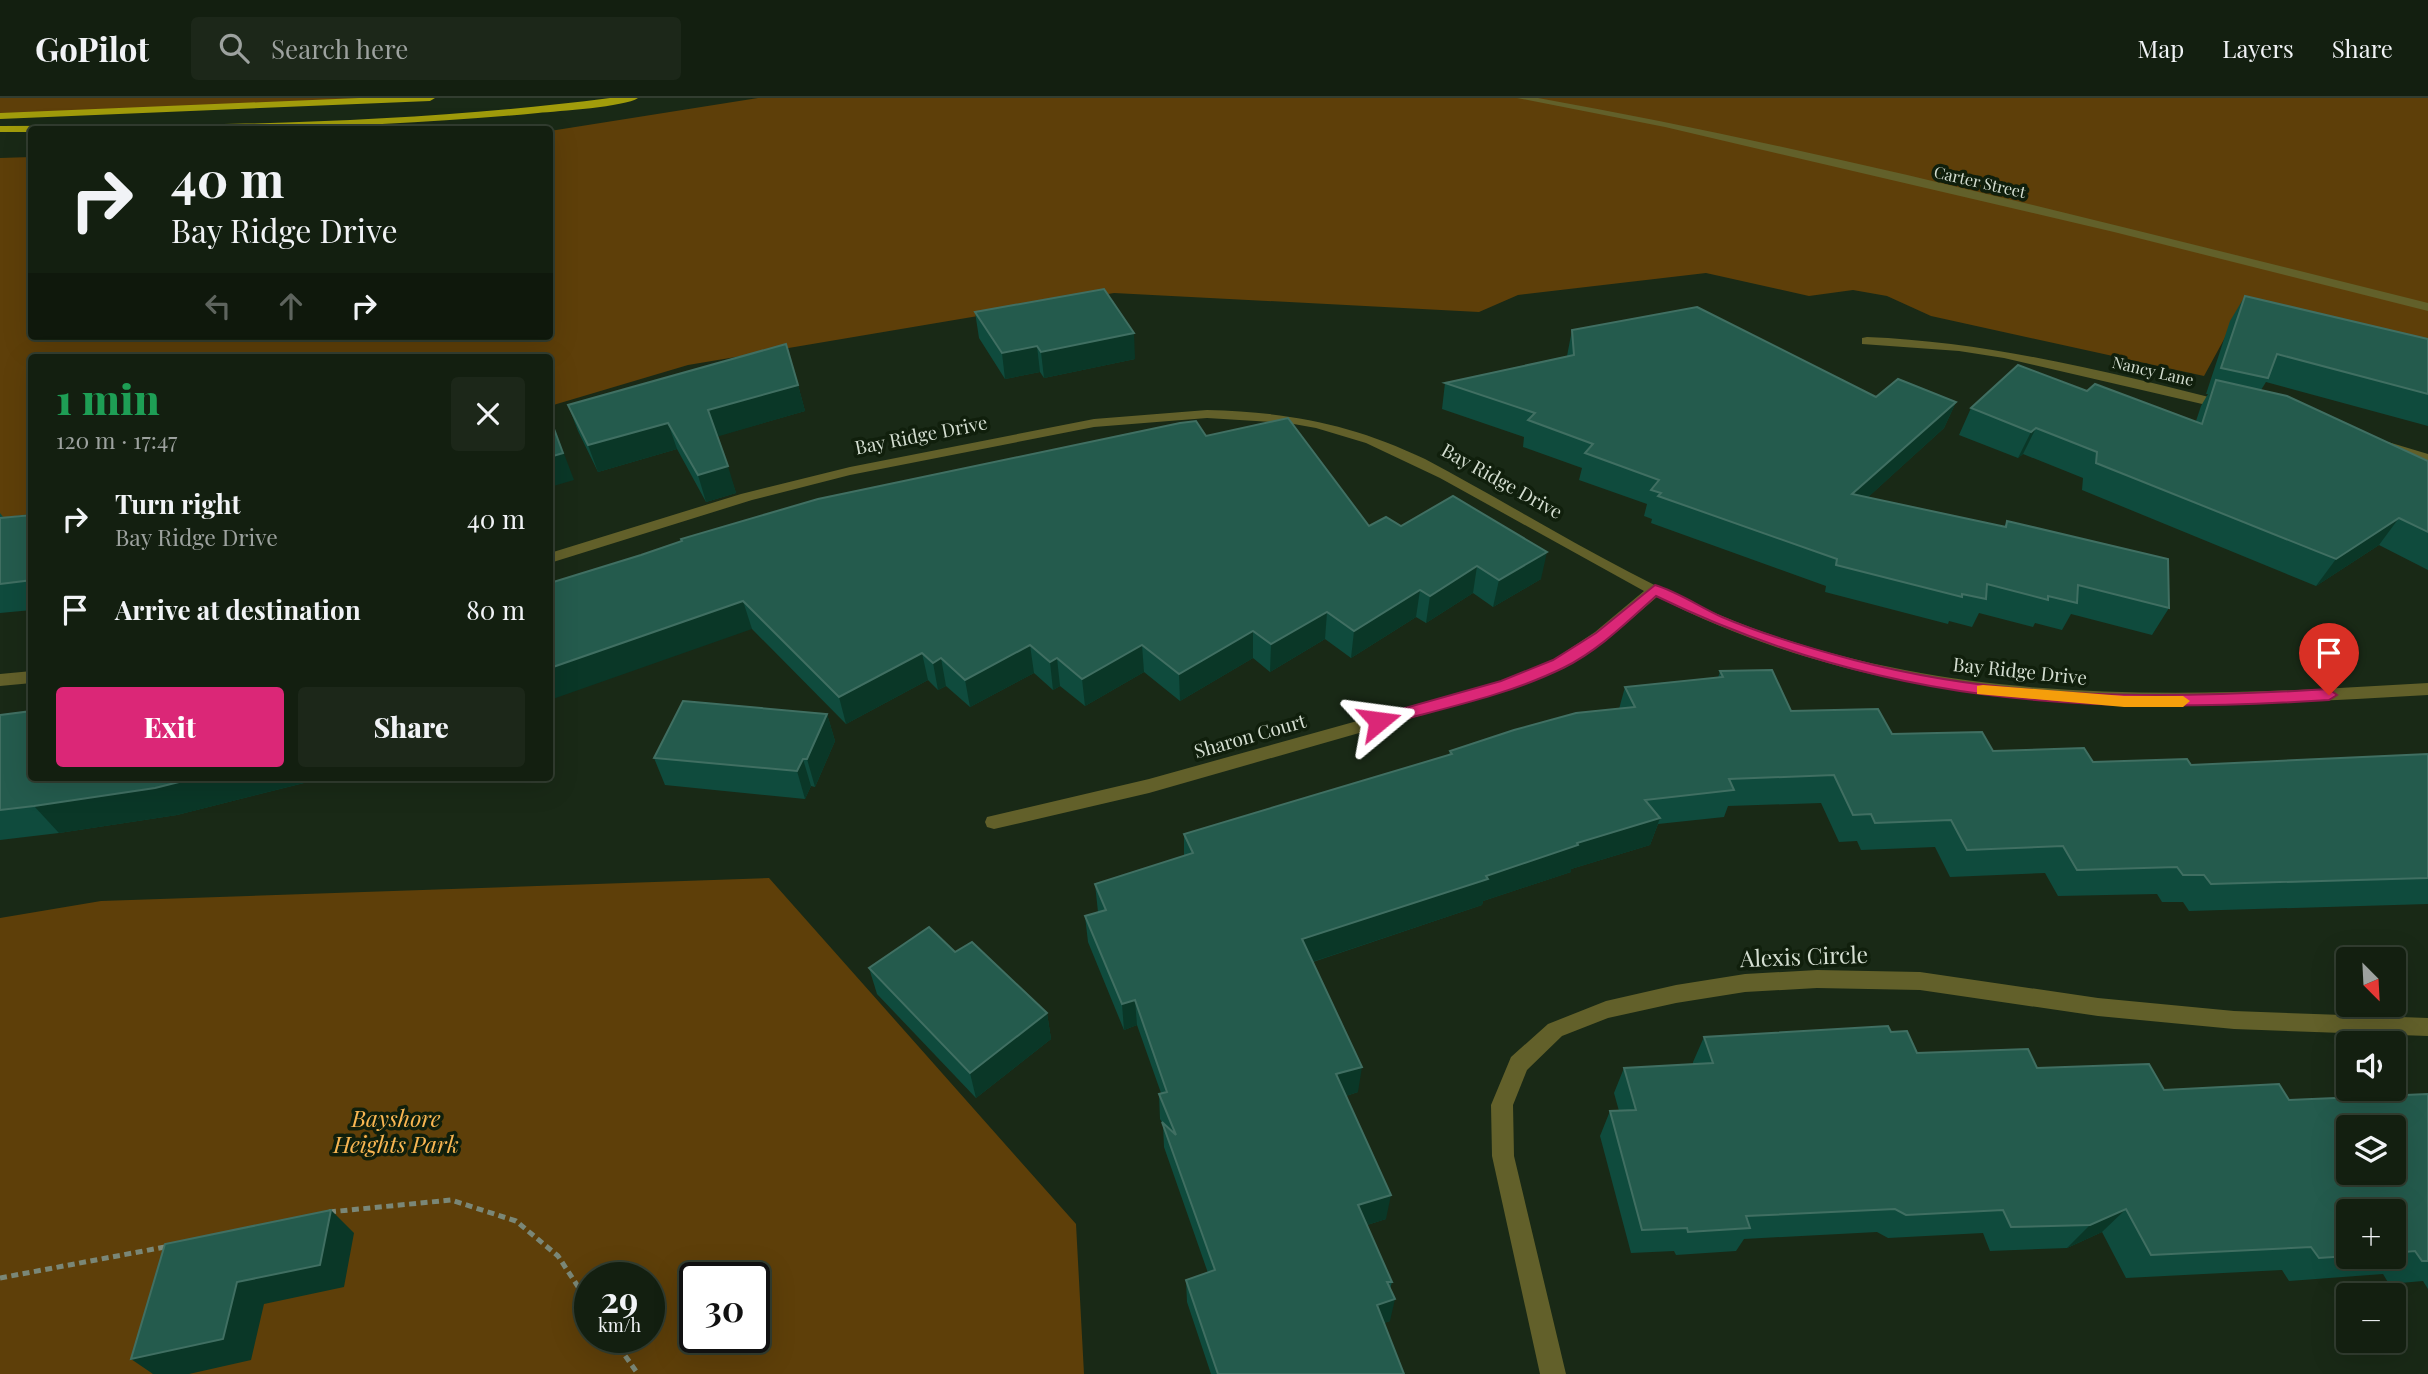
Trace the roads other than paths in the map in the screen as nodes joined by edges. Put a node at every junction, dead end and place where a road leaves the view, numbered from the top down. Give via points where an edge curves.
1 (429, 98) edge
2 (633, 98) edge
3 (1522, 98) edge
4 (0, 116) edge
5 (343, 126) edge
6 (0, 129) edge
7 (28, 129) edge
8 (2428, 307) edge
9 (1867, 341) dead end
10 (2243, 410) edge
11 (2371, 441) edge
12 (2428, 458) edge
13 (553, 557) edge
14 (1655, 590) junction
15 (28, 677) edge
16 (0, 680) edge
17 (2428, 688) edge
18 (994, 822) dead end
19 (2428, 1027) edge
20 (1553, 1374) edge

1 - 4 main road
2 - 5 main road via 479,117
3 - 8 street, Carter Street via 1665,124
6 - 7 main road
9 - 10 street, Nancy Lane via 1992,351
11 - 12 street
13 - 14 street, Bay Ridge Drive via 777,488 845,472 1108,419 1231,412 1365,436 1420,459
14 - 17 street, Bay Ridge Drive via 1718,621 1854,665 1936,684 2025,696 2124,702 2230,701
14 - 18 street, Sharon Court via 1569,657 1507,685 1149,786
15 - 16 street
19 - 20 street, Alexis Circle via 2234,1020 2098,1007 1920,981 1817,979 1745,983 1676,994 1606,1010 1555,1030 1519,1063 1502,1105 1503,1156

